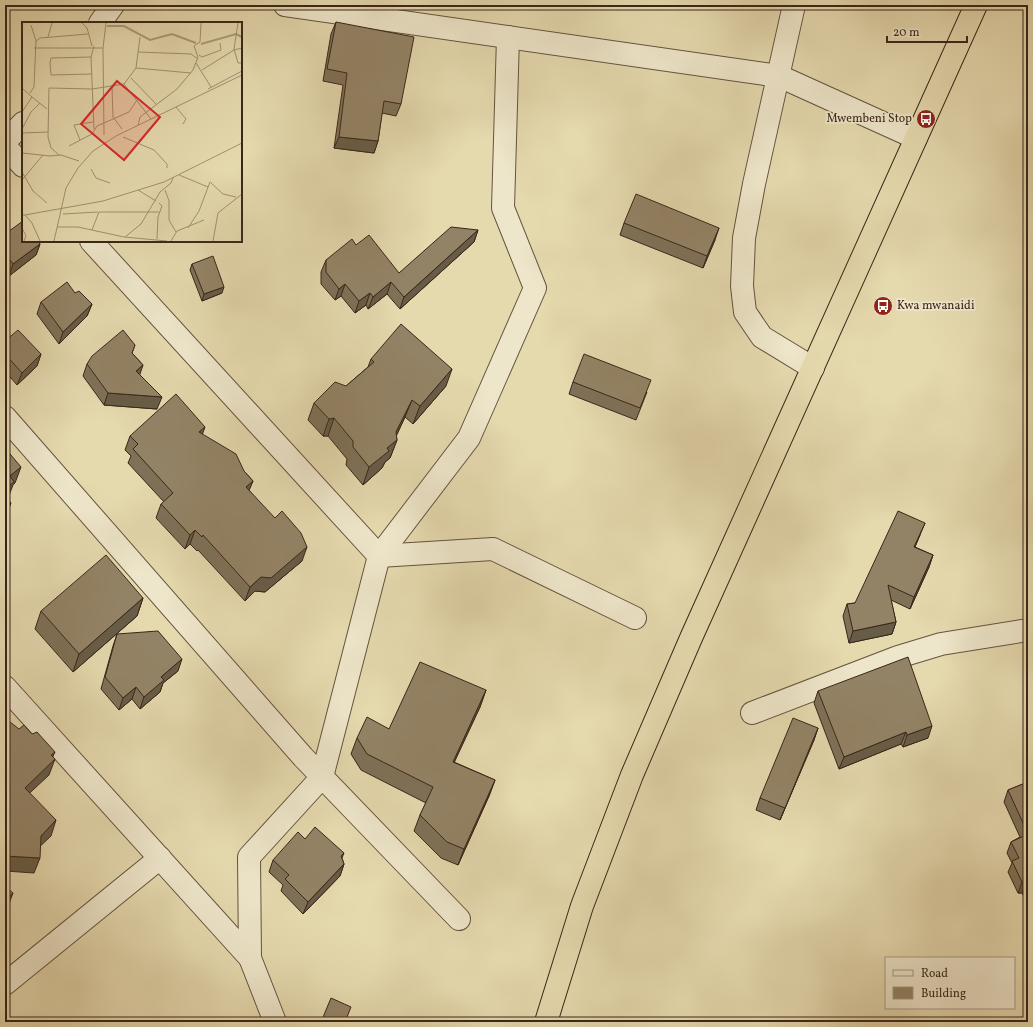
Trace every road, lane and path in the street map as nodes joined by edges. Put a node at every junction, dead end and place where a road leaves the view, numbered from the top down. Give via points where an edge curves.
1 (113, 5) edge
2 (285, 5) edge
3 (794, 5) edge
4 (976, 5) edge
5 (101, 22) edge
6 (508, 37) junction
7 (779, 76) junction
8 (22, 124) edge
9 (916, 138) junction
10 (5, 142) edge
11 (5, 146) edge
12 (22, 165) edge
13 (92, 242) edge
14 (813, 368) junction
15 (5, 418) edge
16 (379, 556) junction
17 (635, 618) dead end
18 (1028, 630) edge
19 (5, 687) edge
20 (752, 713) dead end
21 (322, 777) junction
22 (160, 858) junction
23 (459, 919) dead end
24 (250, 958) junction
25 (5, 984) edge
26 (275, 1022) edge
27 (546, 1022) edge

1 - 5 street
2 - 6 street
3 - 7 street
4 - 9 highway
6 - 7 street
6 - 16 street via 503,208 535,288 469,438
7 - 9 street
7 - 14 street via 744,238 742,286 745,312 762,337
8 - 10 street
9 - 14 highway
11 - 12 street
13 - 16 street
14 - 27 highway via 632,775 582,906
15 - 21 street
16 - 17 street via 493,549
16 - 21 street
18 - 20 street via 941,644 905,655
19 - 22 street
21 - 23 street
21 - 24 street via 249,857
22 - 24 street
22 - 25 street
24 - 26 street

